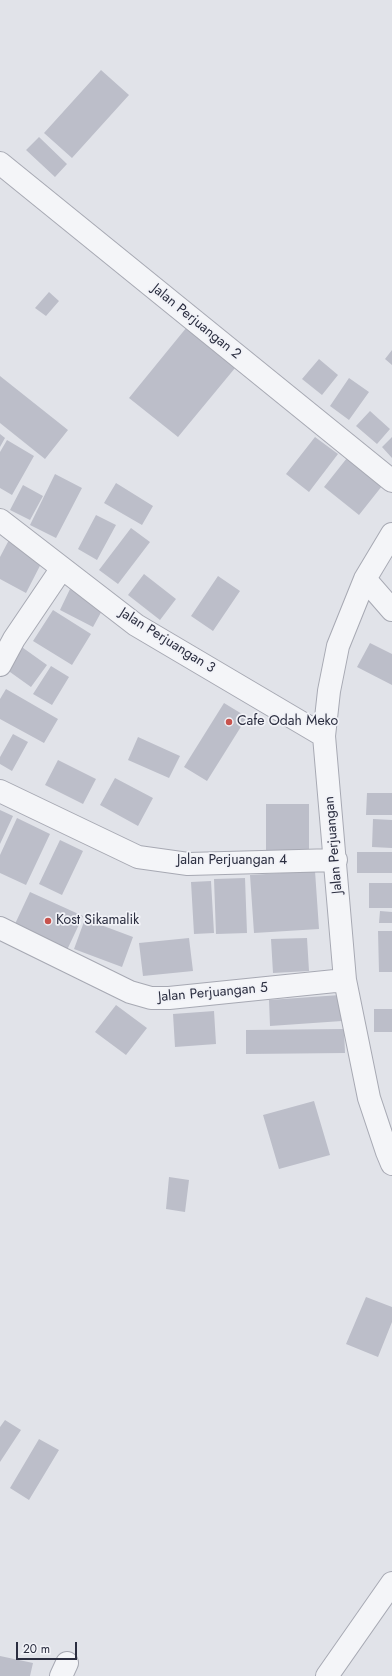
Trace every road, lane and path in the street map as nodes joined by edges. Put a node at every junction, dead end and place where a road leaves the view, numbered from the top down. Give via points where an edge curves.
1 (0, 163) edge
2 (392, 481) edge
3 (0, 520) edge
4 (392, 534) edge
5 (62, 568) junction
6 (365, 579) junction
7 (392, 610) edge
8 (7, 635) edge
9 (0, 665) edge
10 (324, 736) junction
11 (0, 791) edge
12 (336, 860) junction
13 (0, 928) edge
14 (345, 980) junction
15 (392, 1164) edge
16 (392, 1583) edge
17 (327, 1676) edge

1 - 2 street, Jalan Perjuangan 2
3 - 5 street, Jalan Perjuangan 3
4 - 6 street, Jalan Perjuangan
5 - 8 street
5 - 10 street, Jalan Perjuangan 3 via 136,625
6 - 7 street
6 - 10 street, Jalan Perjuangan via 338,646
8 - 9 street
10 - 12 street, Jalan Perjuangan
11 - 12 street, Jalan Perjuangan 4 via 138,857 188,864
12 - 14 street, Jalan Perjuangan
13 - 14 street, Jalan Perjuangan 5 via 130,992 151,998
14 - 15 street, Jalan Perjuangan via 369,1098
16 - 17 street

